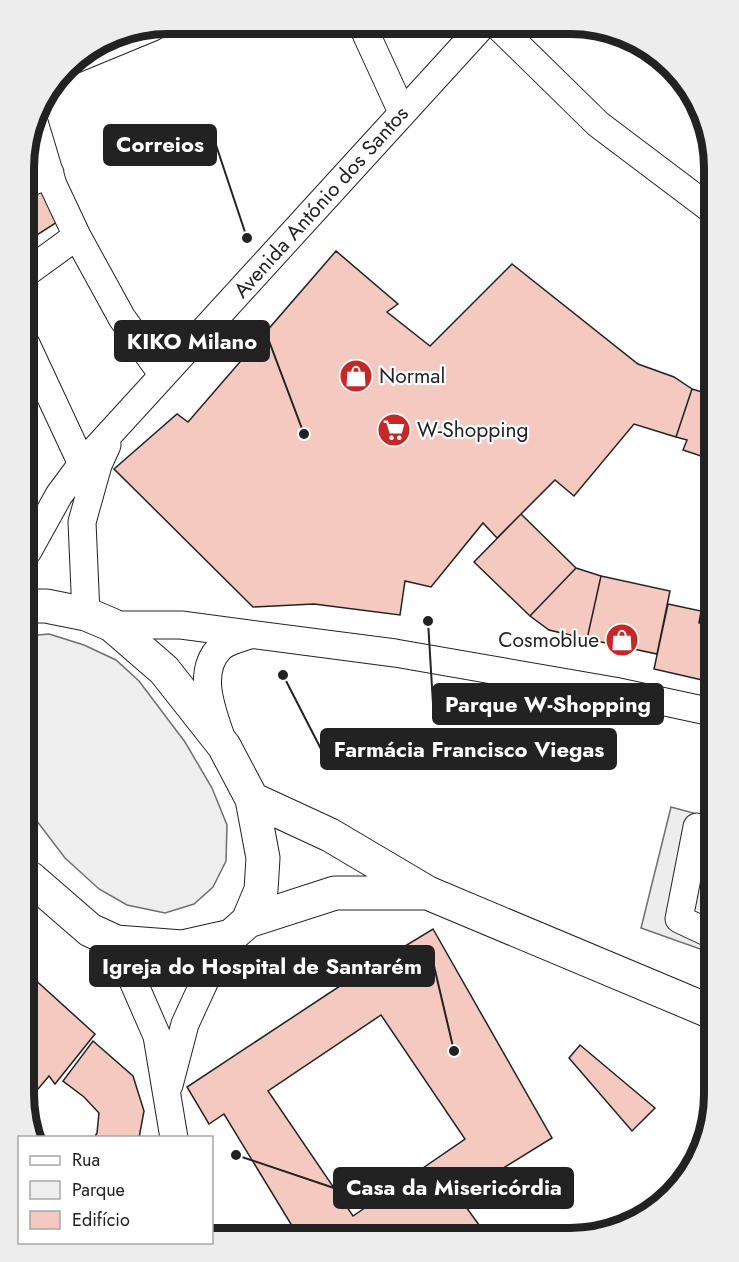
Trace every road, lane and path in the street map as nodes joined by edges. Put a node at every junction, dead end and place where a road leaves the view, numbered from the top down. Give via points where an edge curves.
1 (366, 34) edge
2 (475, 34) edge
3 (506, 34) edge
4 (402, 112) junction
5 (39, 137) edge
6 (50, 173) junction
7 (34, 181) edge
8 (705, 205) edge
9 (77, 236) junction
10 (34, 267) edge
11 (34, 359) edge
12 (163, 375) junction
13 (112, 433) junction
14 (82, 464) junction
15 (34, 540) edge
16 (34, 606) edge
17 (99, 620) junction
18 (251, 634) junction
19 (704, 710) edge
20 (224, 746) junction
21 (252, 800) junction
22 (704, 829) edge
23 (34, 881) edge
24 (428, 893) junction
25 (239, 928) junction
26 (704, 931) edge
27 (116, 942) junction
28 (704, 1009) edge
29 (167, 1092) junction
30 (171, 1134) edge

1 - 4 street
2 - 4 street, Avenida António dos Santos
3 - 8 street via 598,124
4 - 12 street, Avenida António dos Santos
5 - 6 street
6 - 7 street
6 - 9 street
9 - 10 street
9 - 12 street via 122,318
11 - 14 street
12 - 13 street, Avenida António dos Santos
13 - 14 street, Avenida António dos Santos
13 - 17 street, Avenida António dos Santos via 81,522
14 - 15 street, Avenida António dos Santos
16 - 17 main road
17 - 18 street
17 - 20 main road via 164,669
18 - 19 street via 396,653
18 - 20 street via 221,647 209,674 208,698
20 - 21 main road
21 - 24 main road via 330,835
21 - 25 main road via 263,858 261,890
22 - 26 street via 697,827 680,919
23 - 27 main road via 90,930
24 - 25 main road via 335,893
24 - 28 main road
25 - 27 main road via 182,947
25 - 29 street via 213,963 186,1024
27 - 29 street via 158,1036
29 - 30 street

